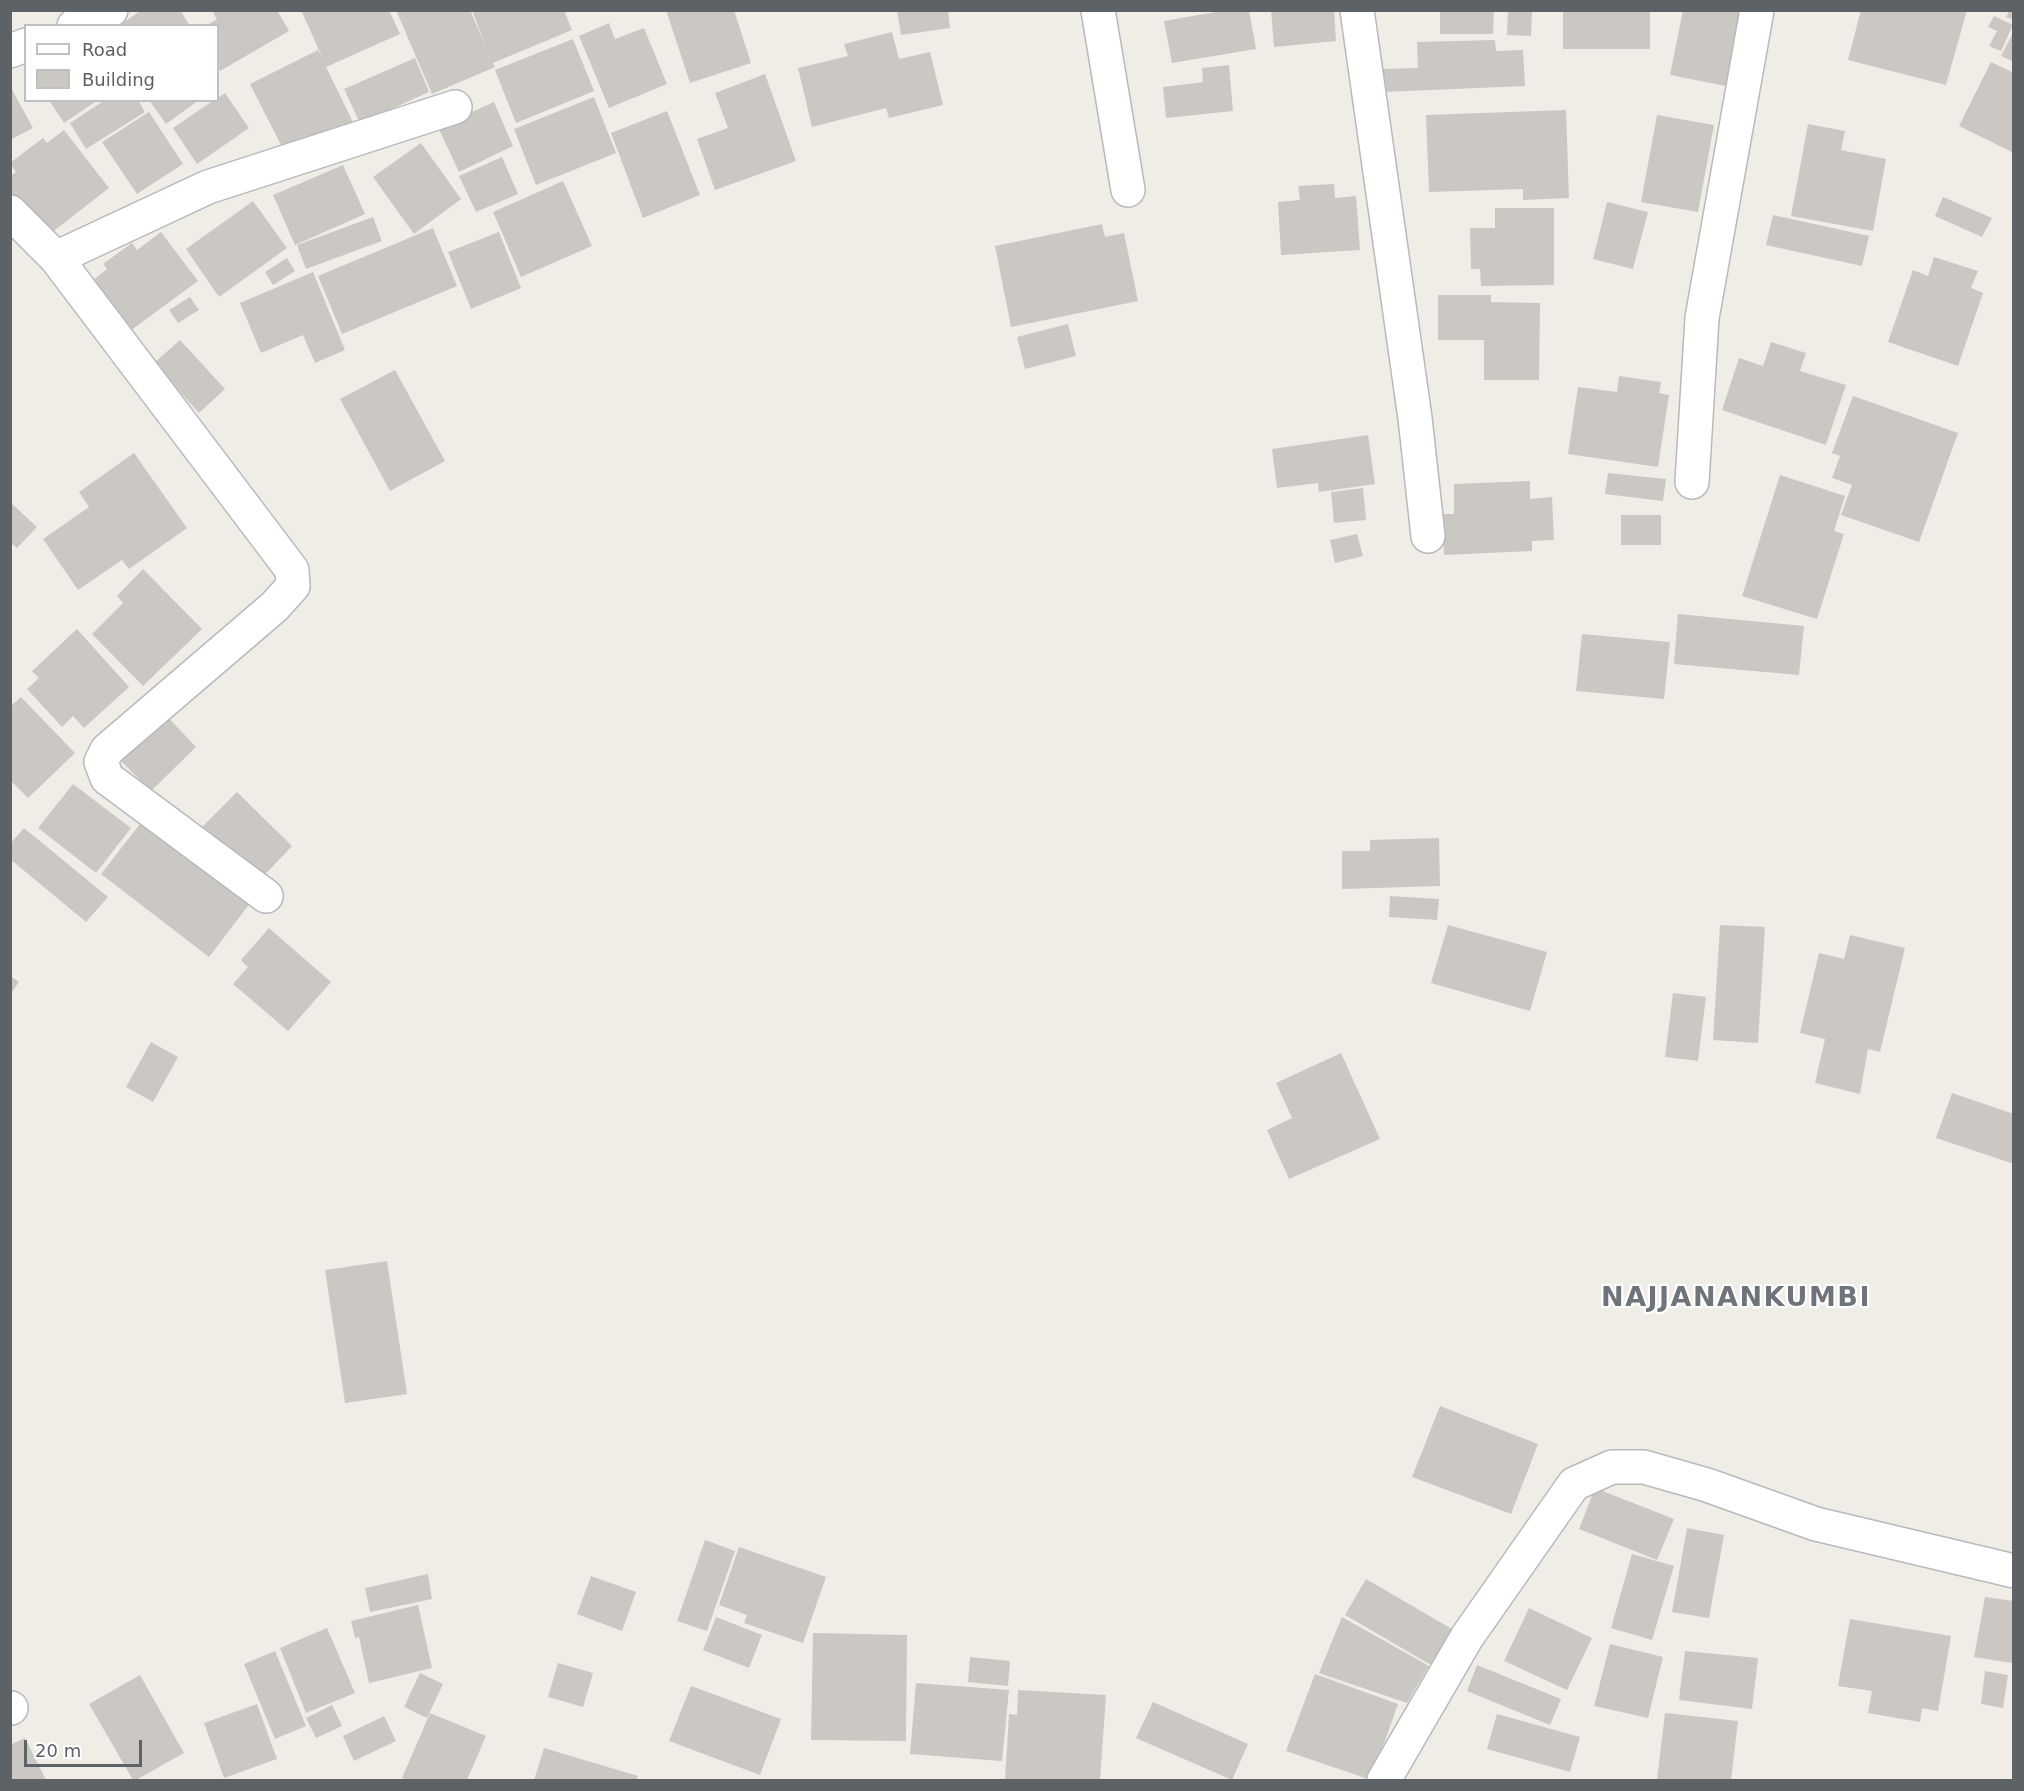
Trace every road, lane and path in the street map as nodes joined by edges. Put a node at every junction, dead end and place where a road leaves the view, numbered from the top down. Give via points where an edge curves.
1 (111, 10) edge
2 (1098, 10) edge
3 (1357, 10) edge
4 (1757, 10) edge
5 (79, 24) edge
6 (455, 107) dead end
7 (1128, 190) dead end
8 (10, 212) edge
9 (56, 258) junction
10 (1692, 482) dead end
11 (1428, 536) dead end
12 (266, 896) dead end
13 (2013, 1571) edge
14 (1384, 1780) edge

1 - 5 street
2 - 7 street
3 - 11 street
4 - 10 street via 1702,318
6 - 9 street via 208,187
8 - 9 street
9 - 12 street via 292,570 293,586 274,607 107,750 101,762 107,778
13 - 14 street via 1816,1524 1644,1467 1612,1467 1574,1484 1467,1637

